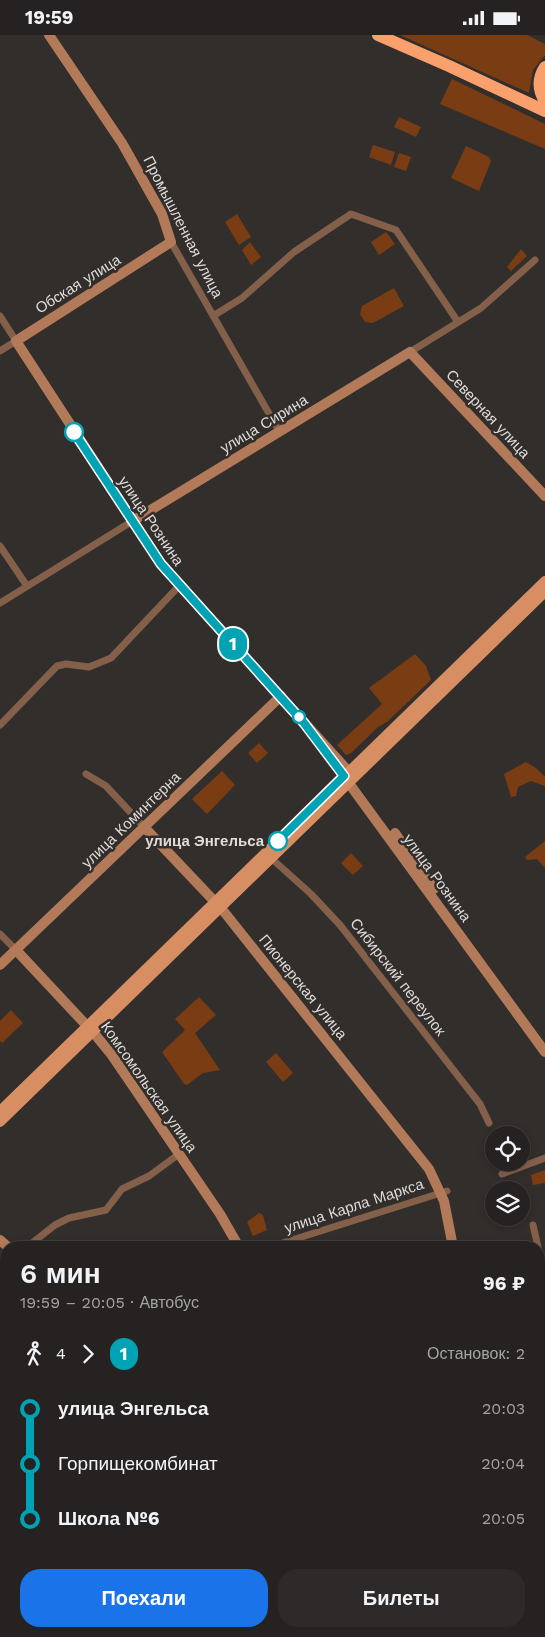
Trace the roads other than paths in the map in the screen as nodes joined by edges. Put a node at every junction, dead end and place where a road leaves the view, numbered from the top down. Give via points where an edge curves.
1 (378, 35) edge
2 (50, 37) edge
3 (545, 67) edge
4 (545, 101) edge
5 (545, 111) edge
6 (171, 242) junction
7 (536, 260) dead end
8 (0, 316) edge
9 (213, 316) junction
10 (458, 323) junction
11 (16, 341) junction
12 (0, 351) edge
13 (410, 352) junction
14 (279, 431) junction
15 (545, 496) edge
16 (131, 522) junction
17 (0, 546) edge
18 (545, 581) edge
19 (27, 586) junction
20 (178, 586) junction
21 (545, 592) edge
22 (0, 603) edge
23 (514, 618) junction
24 (281, 696) junction
25 (0, 725) edge
26 (86, 774) dead end
27 (348, 777) junction
28 (145, 828) junction
29 (271, 858) junction
30 (416, 869) junction
31 (218, 906) junction
32 (0, 934) edge
33 (16, 950) junction
34 (0, 965) edge
35 (91, 1029) junction
36 (545, 1041) edge
37 (545, 1051) edge
38 (0, 1110) edge
39 (0, 1121) edge
40 (489, 1123) dead end
41 (179, 1155) junction
42 (545, 1158) edge
43 (502, 1174) dead end
44 (444, 1192) junction
45 (533, 1225) dead end
46 (35, 1241) edge
47 (236, 1241) edge
48 (289, 1241) edge
49 (451, 1241) edge
50 (537, 1241) edge

1 - 5 highway
2 - 6 street, Промышленная улица via 117,136 162,214
3 - 4 highway via 539,82
6 - 9 street, Промышленная улица
6 - 11 street, Обская улица
7 - 10 street, улица Сирина via 487,303
8 - 11 street, улица Рознина
9 - 10 street via 242,298 294,252 351,214 396,230
9 - 14 street, Промышленная улица
10 - 13 street, улица Сирина
11 - 12 street, Обская улица
11 - 16 street, улица Рознина
13 - 14 street, улица Сирина
13 - 15 street, Северная улица
14 - 16 street, улица Сирина
16 - 19 street, улица Сирина
16 - 20 street, улица Рознина
17 - 19 street
18 - 23 main road
19 - 22 street, улица Сирина
20 - 24 street, улица Рознина
20 - 25 street via 116,654 89,667 57,666
21 - 23 main road
23 - 27 main road
24 - 27 street, улица Рознина
24 - 28 street, улица Коминтерна
26 - 28 street, Пионерская улица via 106,786
27 - 29 main road
27 - 30 street, улица Рознина
27 - 31 main road
28 - 31 street, Пионерская улица
28 - 33 street, улица Коминтерна
29 - 31 main road
29 - 40 street, Сибирский переулок via 317,900 371,963 480,1104
30 - 36 street, улица Рознина
30 - 37 street, улица Рознина
31 - 35 main road
31 - 44 street, Пионерская улица
32 - 33 street, Комсомольская улица
33 - 34 street, улица Коминтерна
33 - 35 street, Комсомольская улица
35 - 38 main road
35 - 39 main road
35 - 41 street, Комсомольская улица
41 - 46 street via 149,1176 122,1189 106,1210 69,1218
41 - 47 street, Комсомольская улица
42 - 43 street
44 - 48 street, улица Карла Маркса
44 - 49 street, Пионерская улица
45 - 50 street

